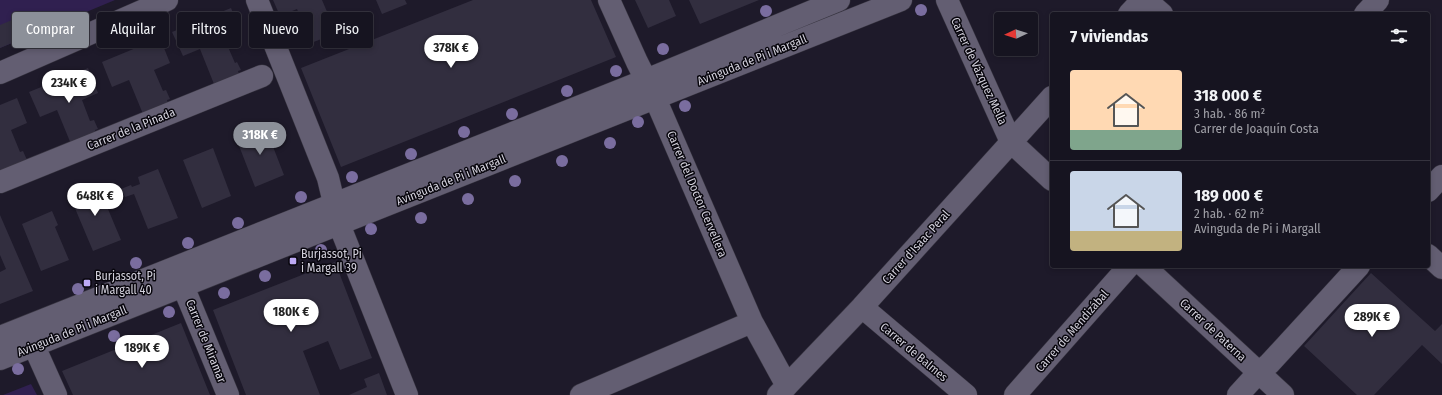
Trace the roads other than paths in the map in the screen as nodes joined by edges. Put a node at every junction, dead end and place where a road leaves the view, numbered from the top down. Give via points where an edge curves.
1 (167, 0) edge
2 (257, 0) edge
3 (609, 0) edge
4 (839, 0) edge
5 (901, 0) edge
6 (947, 0) edge
7 (1142, 0) edge
8 (1146, 0) edge
9 (1378, 0) edge
10 (1131, 12) edge
11 (1160, 12) edge
12 (1367, 12) edge
13 (0, 73) edge
14 (262, 76) dead end
15 (650, 89) junction
16 (1050, 99) edge
17 (1011, 142) junction
18 (1442, 176) edge
19 (1050, 178) edge
20 (0, 182) edge
21 (1430, 189) edge
22 (337, 214) junction
23 (1430, 257) edge
24 (1127, 268) edge
25 (1146, 268) edge
26 (1357, 268) edge
27 (1442, 268) edge
28 (183, 286) junction
29 (862, 307) junction
30 (752, 322) junction
31 (0, 337) edge
32 (34, 346) junction
33 (0, 359) edge
34 (1259, 372) junction
35 (783, 391) edge
36 (56, 395) edge
37 (228, 395) edge
38 (407, 395) edge
39 (581, 395) edge
40 (966, 395) edge
41 (1015, 395) edge
42 (1238, 395) edge
43 (1283, 395) edge

1 - 13 street
2 - 22 street via 328,178
3 - 15 street, Carrer del Doctor Cervellera
4 - 15 street, Avinguda de Pi i Margall
5 - 15 street, Avinguda de Pi i Margall
6 - 17 street, Carrer de Vázquez Mella
7 - 10 street
8 - 11 street
9 - 12 street
14 - 20 street, Carrer de la Pinada
15 - 22 street, Avinguda de Pi i Margall
15 - 30 street, Carrer del Doctor Cervellera
16 - 17 street, Carrer d'Isaac Peral
17 - 19 street
17 - 29 street, Carrer d'Isaac Peral
18 - 21 street
22 - 28 street, Avinguda de Pi i Margall
22 - 31 street, Avinguda de Pi i Margall
22 - 38 street
23 - 27 street
24 - 41 street, Carrer de Mendizábal
25 - 34 street, Carrer de Paterna
26 - 34 street via 1270,364
28 - 32 street, Avinguda de Pi i Margall
28 - 37 street, Carrer de Miramar
29 - 35 street, Carrer d'Isaac Peral
29 - 40 street, Carrer de Balmes
30 - 35 street, Carrer del Doctor Cervellera
30 - 39 street
32 - 33 street, Avinguda de Pi i Margall
32 - 36 street
34 - 42 street
34 - 43 street, Carrer de Paterna

